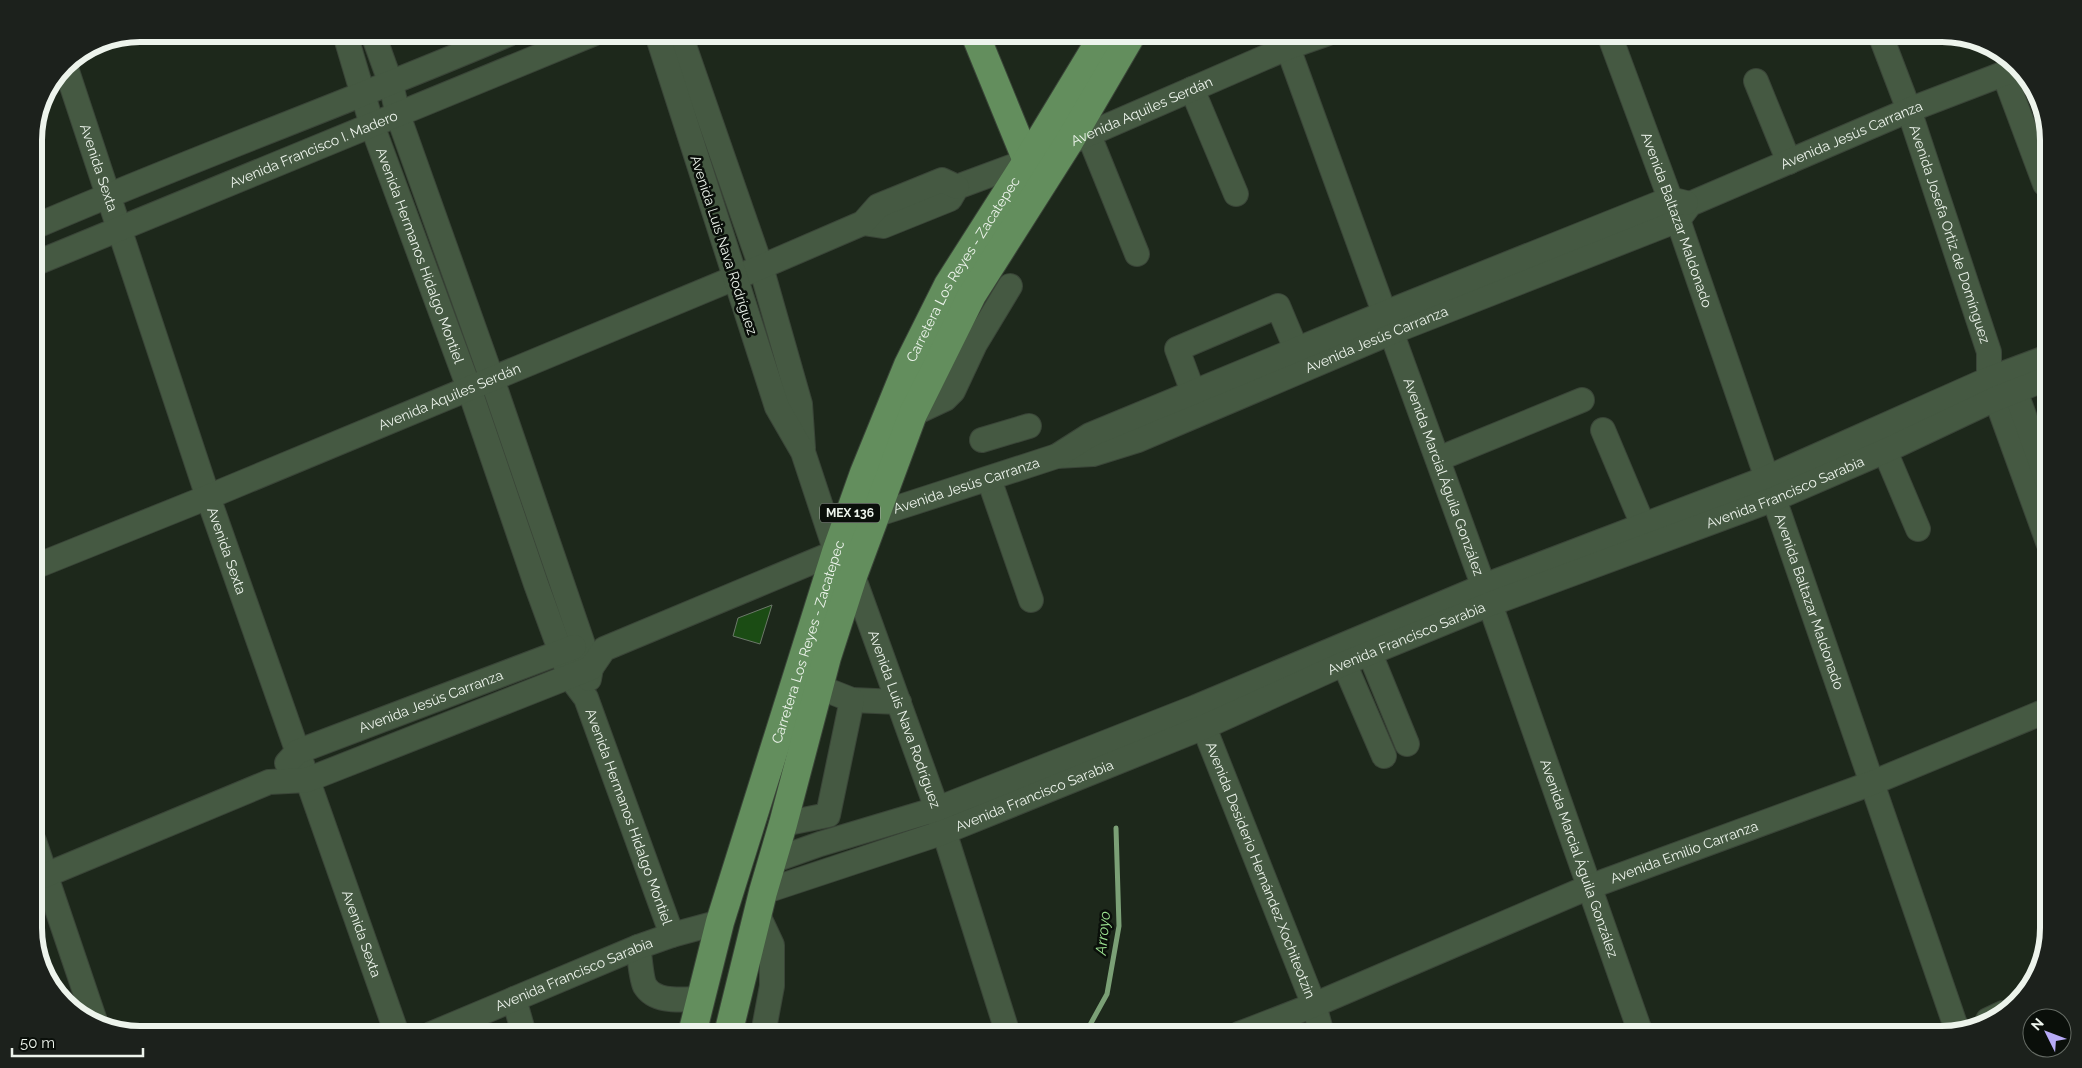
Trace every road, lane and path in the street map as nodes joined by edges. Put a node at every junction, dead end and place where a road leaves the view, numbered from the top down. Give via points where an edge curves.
1 (1099, 42) edge
2 (1128, 42) edge
3 (1283, 42) edge
4 (1286, 42) edge
5 (1612, 42) edge
6 (1883, 42) edge
7 (348, 43) edge
8 (376, 43) edge
9 (488, 43) edge
10 (525, 43) edge
11 (572, 43) edge
12 (660, 43) edge
13 (683, 43) edge
14 (978, 43) edge
15 (530, 60) junction
16 (2010, 71) edge
17 (68, 75) edge
18 (1756, 81) dead end
19 (391, 84) junction
20 (1192, 89) junction
21 (364, 94) junction
22 (1909, 110) junction
23 (398, 115) junction
24 (372, 125) junction
25 (714, 127) junction
26 (688, 136) junction
27 (1078, 137) junction
28 (233, 146) junction
29 (1027, 161) junction
30 (1789, 162) junction
31 (2039, 165) edge
32 (246, 176) junction
33 (110, 194) junction
34 (1236, 194) dead end
35 (1679, 208) junction
36 (43, 223) edge
37 (120, 228) junction
38 (442, 236) junction
39 (418, 247) junction
40 (1137, 254) dead end
41 (43, 260) edge
42 (761, 267) junction
43 (736, 278) junction
44 (1010, 286) dead end
45 (463, 297) junction
46 (438, 307) junction
47 (1388, 322) junction
48 (1296, 350) junction
49 (2039, 362) edge
50 (2039, 379) edge
51 (492, 380) junction
52 (2002, 385) junction
53 (469, 388) junction
54 (1193, 392) junction
55 (1582, 400) dead end
56 (913, 414) junction
57 (1030, 426) dead end
58 (1603, 430) dead end
59 (1007, 433) junction
60 (982, 440) dead end
61 (1885, 451) junction
62 (803, 452) junction
63 (1057, 456) junction
64 (1438, 460) junction
65 (1022, 468) junction
66 (2038, 475) edge
67 (989, 479) junction
68 (1770, 488) junction
69 (208, 497) junction
70 (535, 506) junction
71 (511, 513) junction
72 (875, 515) junction
73 (1643, 525) junction
74 (1918, 529) dead end
75 (836, 552) junction
76 (43, 563) edge
77 (558, 576) junction
78 (854, 576) junction
79 (536, 584) junction
80 (1487, 595) junction
81 (1031, 600) dead end
82 (1366, 645) junction
83 (1340, 656) junction
84 (582, 658) junction
85 (819, 687) junction
86 (852, 700) junction
87 (899, 702) junction
88 (2040, 713) edge
89 (1200, 717) junction
90 (296, 752) junction
91 (307, 780) junction
92 (268, 782) junction
93 (1872, 783) junction
94 (937, 808) junction
95 (828, 815) junction
96 (783, 824) junction
97 (944, 832) junction
98 (820, 844) junction
99 (772, 861) junction
100 (812, 875) junction
101 (43, 876) edge
102 (43, 885) edge
103 (1589, 887) junction
104 (761, 904) junction
105 (720, 922) junction
106 (672, 935) junction
107 (638, 947) junction
108 (514, 999) junction
109 (701, 999) junction
110 (1314, 1005) junction
111 (91, 1012) edge
112 (1954, 1025) edge
113 (394, 1026) edge
114 (450, 1026) edge
115 (522, 1026) edge
116 (694, 1026) edge
117 (730, 1026) edge
118 (764, 1026) edge
119 (1005, 1026) edge
120 (1260, 1026) edge
121 (1320, 1026) edge
122 (1638, 1026) edge

1 - 29 main road, Carretera Los Reyes - Zacatepec / MEX 136
2 - 27 main road, Carretera Los Reyes - Zacatepec / MEX 136
3 - 20 street, Avenida Aquiles Serdán
4 - 47 street, Avenida Marcial Águila González
5 - 35 street, Avenida Baltazar Maldonado
6 - 22 street, Avenida Josefa Ortiz de Domínguez
7 - 21 street, Avenida Hermanos Hidalgo Montiel
8 - 19 street, Avenida Hermanos Hidalgo Montiel
9 - 19 street
10 - 15 street
11 - 15 street, Avenida Francisco I. Madero
12 - 26 street, Avenida Luis Nava Rodríguez
13 - 25 street, Avenida Luis Nava Rodríguez
14 - 29 main road
15 - 23 street, Avenida Francisco I. Madero
16 - 22 street, Avenida Jesús Carranza
16 - 31 street
17 - 33 street, Avenida Sexta
18 - 30 street
19 - 21 street
19 - 23 street, Avenida Hermanos Hidalgo Montiel
20 - 27 street, Avenida Aquiles Serdán
20 - 34 street
21 - 24 street, Avenida Hermanos Hidalgo Montiel
21 - 28 street
22 - 30 street, Avenida Jesús Carranza
22 - 52 street, Avenida Josefa Ortiz de Domínguez
23 - 24 street, Avenida Francisco I. Madero
23 - 38 street, Avenida Hermanos Hidalgo Montiel
24 - 32 street, Avenida Francisco I. Madero
24 - 39 street, Avenida Hermanos Hidalgo Montiel
25 - 26 street
25 - 42 street, Avenida Luis Nava Rodríguez
26 - 43 street, Avenida Luis Nava Rodríguez
27 - 29 street, Avenida Aquiles Serdán
27 - 40 street
27 - 56 main road, Carretera Los Reyes - Zacatepec / MEX 136 via 972,295
28 - 32 street
28 - 33 street
29 - 42 street, Avenida Aquiles Serdán via 957,187 950,199 883,226 862,223
29 - 75 main road, Carretera Los Reyes - Zacatepec / MEX 136 via 948,285 908,365
30 - 35 street, Avenida Jesús Carranza
32 - 37 street, Avenida Francisco I. Madero
33 - 36 street
33 - 37 street, Avenida Sexta
35 - 47 street, Avenida Jesús Carranza
35 - 68 street, Avenida Baltazar Maldonado
37 - 41 street, Avenida Francisco I. Madero
37 - 69 street, Avenida Sexta
38 - 39 street
38 - 45 street, Avenida Hermanos Hidalgo Montiel
39 - 46 street, Avenida Hermanos Hidalgo Montiel
42 - 43 street, Avenida Aquiles Serdán
42 - 62 street, Avenida Luis Nava Rodríguez via 800,404
43 - 51 street, Avenida Aquiles Serdán
43 - 62 street, Avenida Luis Nava Rodríguez via 777,407
44 - 56 street via 953,391 945,399
45 - 46 street
45 - 51 street, Avenida Hermanos Hidalgo Montiel
46 - 53 street, Avenida Hermanos Hidalgo Montiel
47 - 48 street, Avenida Jesús Carranza
47 - 63 street, Avenida Jesús Carranza via 1138,440 1093,454
47 - 64 street, Avenida Marcial Águila González
48 - 54 street, Avenida Jesús Carranza
48 - 54 street via 1278,306 1177,349
49 - 52 street, Avenida Francisco Sarabia
50 - 52 street, Avenida Francisco Sarabia
51 - 53 street, Avenida Aquiles Serdán
51 - 70 street, Avenida Hermanos Hidalgo Montiel
52 - 61 street, Avenida Francisco Sarabia
52 - 66 street, Avenida Josefa Ortiz de Domínguez
52 - 68 street, Avenida Francisco Sarabia
53 - 69 street, Avenida Aquiles Serdán
53 - 71 street, Avenida Hermanos Hidalgo Montiel
54 - 63 street, Avenida Jesús Carranza via 1090,435
55 - 64 street
56 - 72 main road, Carretera Los Reyes - Zacatepec / MEX 136
57 - 59 street
58 - 73 street
59 - 60 street
59 - 65 street
61 - 68 street, Avenida Francisco Sarabia
61 - 74 street
62 - 75 street, Avenida Luis Nava Rodríguez
63 - 65 street, Avenida Jesús Carranza
64 - 80 street, Avenida Marcial Águila González
65 - 67 street, Avenida Jesús Carranza
67 - 72 street, Avenida Jesús Carranza
67 - 81 street
68 - 73 street, Avenida Francisco Sarabia
68 - 80 street, Avenida Francisco Sarabia
68 - 93 street, Avenida Baltazar Maldonado
69 - 76 street, Avenida Aquiles Serdán
69 - 90 street, Avenida Sexta
70 - 71 street
70 - 77 street, Avenida Hermanos Hidalgo Montiel
71 - 79 street, Avenida Hermanos Hidalgo Montiel
72 - 78 main road, Carretera Los Reyes - Zacatepec / MEX 136
73 - 80 street, Avenida Francisco Sarabia
75 - 84 street, Avenida Jesús Carranza
75 - 105 main road, Carretera Los Reyes - Zacatepec / MEX 136
77 - 79 street
77 - 84 street, Avenida Hermanos Hidalgo Montiel
78 - 85 main road, Carretera Los Reyes - Zacatepec / MEX 136
78 - 87 street, Avenida Luis Nava Rodríguez
79 - 84 street, Avenida Hermanos Hidalgo Montiel
80 - 82 street, Avenida Francisco Sarabia
80 - 103 street, Avenida Marcial Águila González
82 - 83 street, Avenida Francisco Sarabia
82 - 83 street via 1411,742 1374,761
83 - 89 street, Avenida Francisco Sarabia
84 - 90 street, Avenida Jesús Carranza
84 - 91 street, Avenida Jesús Carranza
84 - 106 street, Avenida Hermanos Hidalgo Montiel via 586,698
85 - 86 street
85 - 96 main road, Carretera Los Reyes - Zacatepec / MEX 136
86 - 87 street
86 - 95 street
87 - 94 street, Avenida Luis Nava Rodríguez
88 - 93 street, Avenida Emilio Carranza
89 - 94 street, Avenida Francisco Sarabia
89 - 97 street, Avenida Francisco Sarabia
89 - 110 street, Avenida Desiderio Hernández Xochiteotzin
90 - 91 street, Avenida Sexta
90 - 92 street, Avenida Jesús Carranza
91 - 92 street, Avenida Jesús Carranza
91 - 113 street, Avenida Sexta
92 - 101 street, Avenida Jesús Carranza
93 - 103 street, Avenida Emilio Carranza
93 - 112 street, Avenida Baltazar Maldonado
94 - 97 street, Avenida Luis Nava Rodríguez
94 - 98 street, Avenida Francisco Sarabia
95 - 96 street
95 - 98 street
96 - 99 main road, Carretera Los Reyes - Zacatepec / MEX 136
97 - 100 street, Avenida Francisco Sarabia
97 - 119 street, Avenida Luis Nava Rodríguez
98 - 99 street, Avenida Francisco Sarabia
98 - 100 street
99 - 104 main road, Carretera Los Reyes - Zacatepec / MEX 136
100 - 104 street, Avenida Francisco Sarabia
102 - 111 street
103 - 110 street, Avenida Emilio Carranza
103 - 122 street, Avenida Marcial Águila González
104 - 117 main road, Carretera Los Reyes - Zacatepec / MEX 136
104 - 118 street via 772,945 772,986
105 - 106 street, Avenida Francisco Sarabia
105 - 109 main road, Carretera Los Reyes - Zacatepec / MEX 136
106 - 107 street, Avenida Francisco Sarabia
107 - 108 street, Avenida Francisco Sarabia
107 - 109 street via 645,986 654,995 667,999
108 - 114 street, Avenida Francisco Sarabia
108 - 115 street
109 - 116 main road, Carretera Los Reyes - Zacatepec / MEX 136
110 - 120 street, Avenida Emilio Carranza
110 - 121 street, Avenida Desiderio Hernández Xochiteotzin

